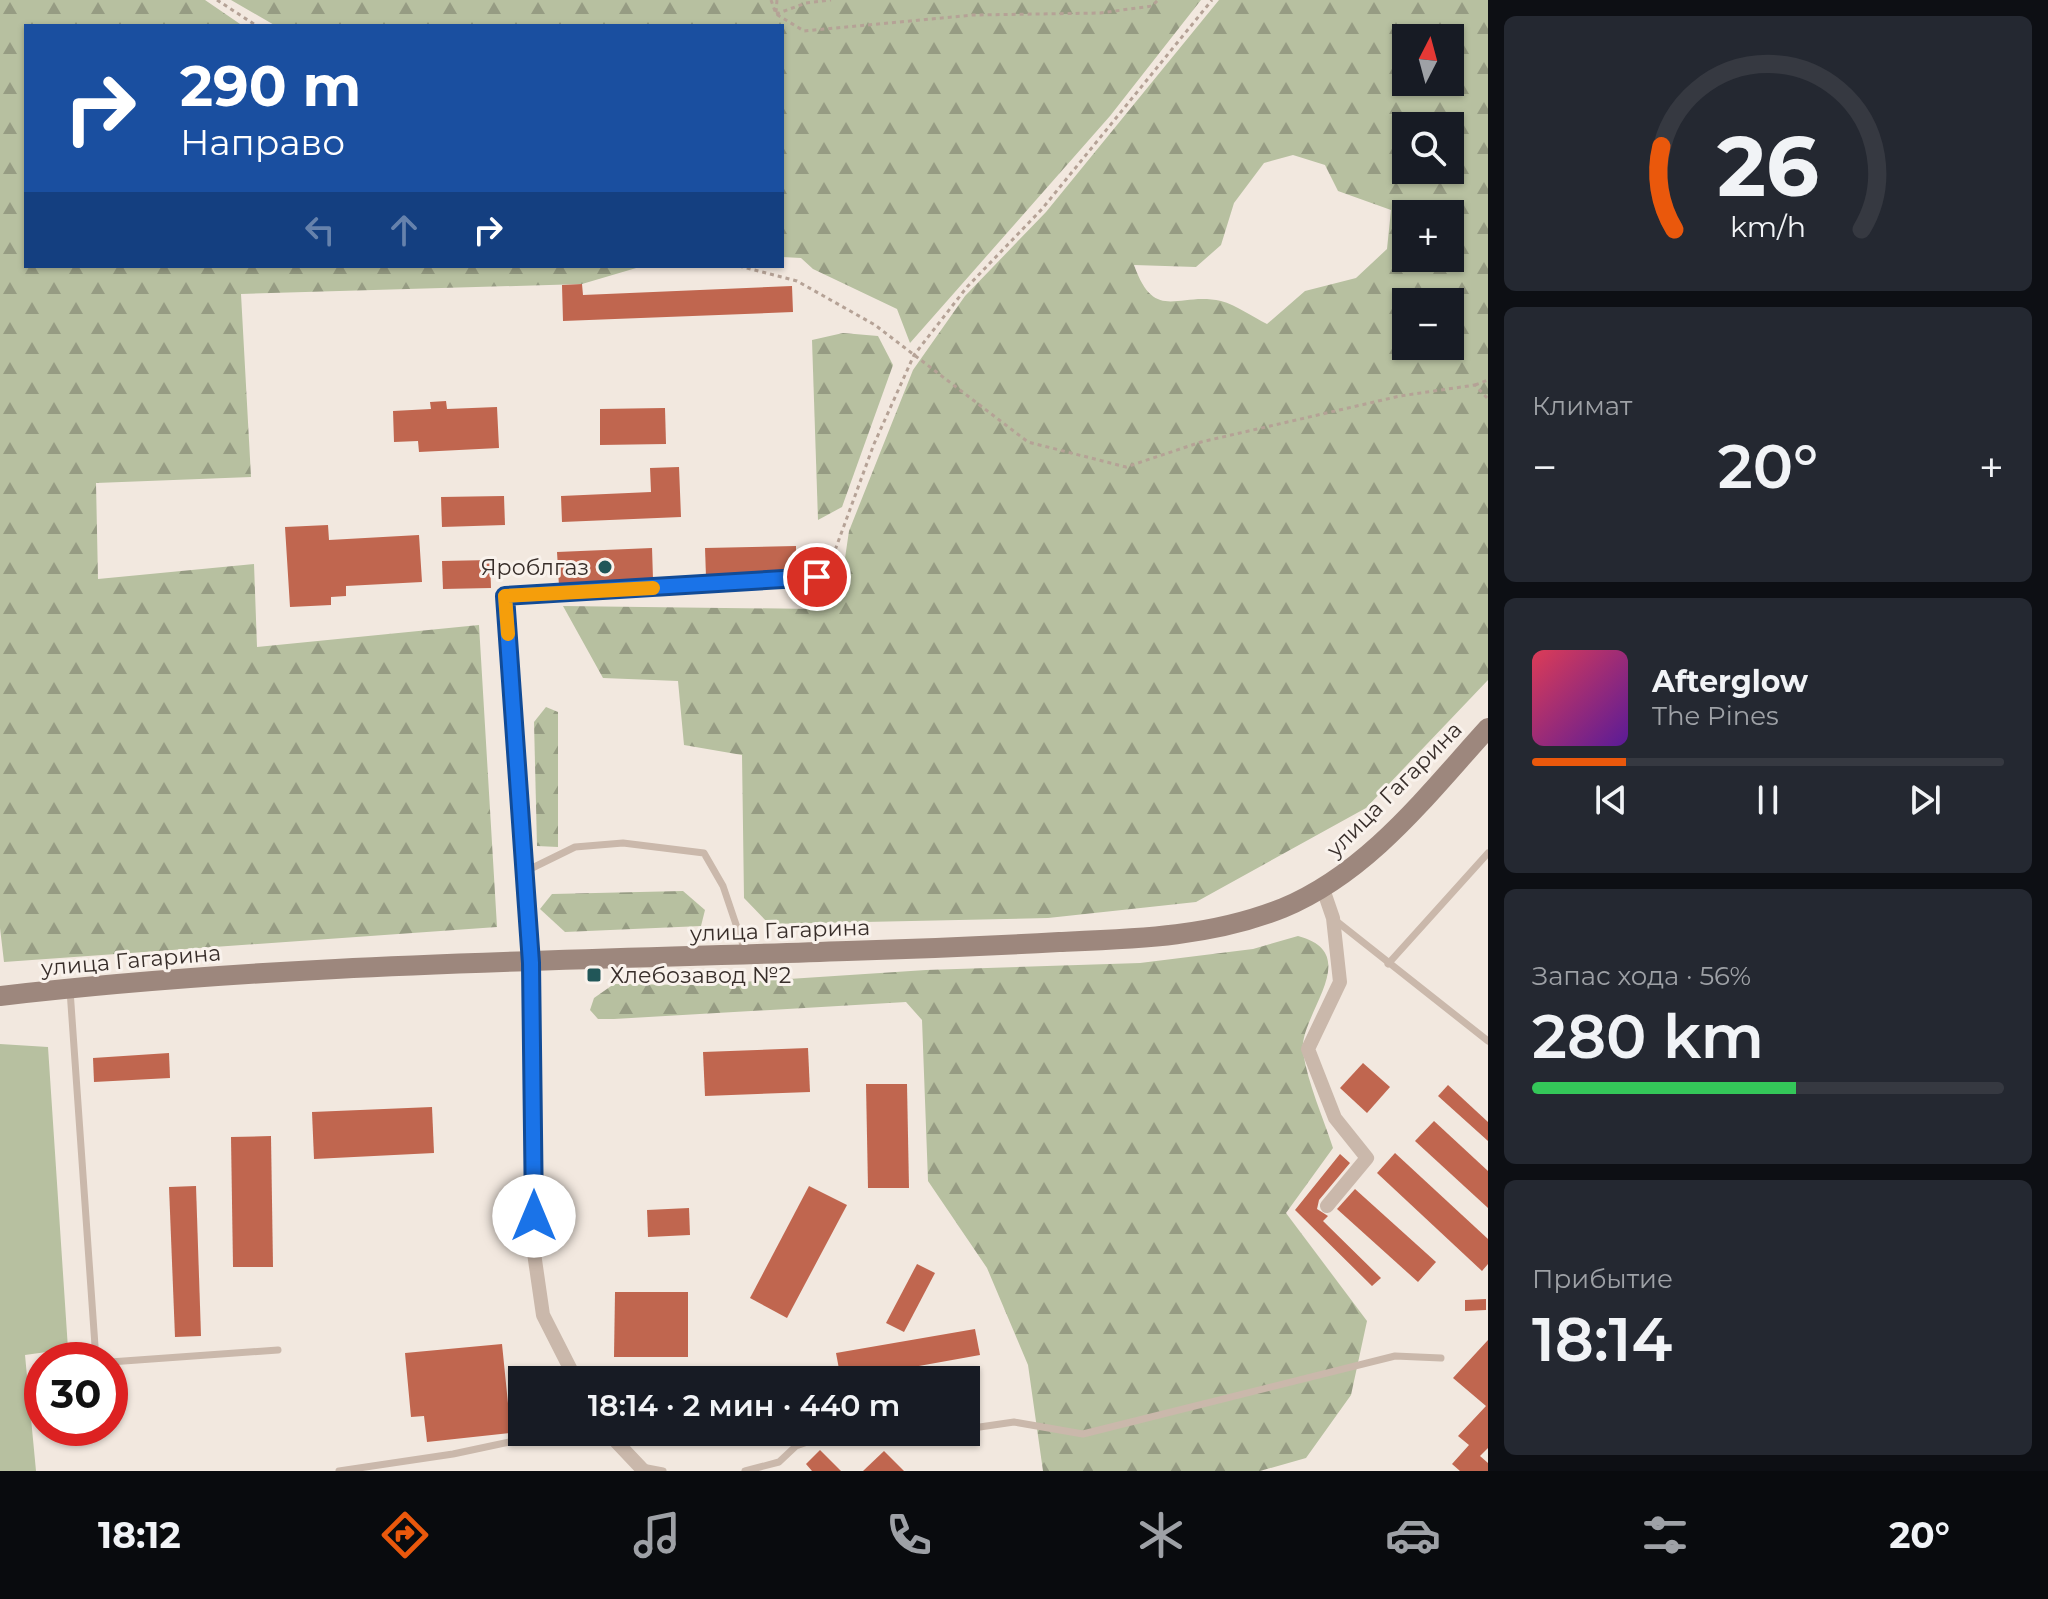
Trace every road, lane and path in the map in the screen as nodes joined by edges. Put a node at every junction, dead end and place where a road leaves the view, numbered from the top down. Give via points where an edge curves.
1 (217, 0) edge
2 (774, 0) edge
3 (831, 0) edge
4 (1158, 0) edge
5 (1212, 0) edge
6 (776, 14) junction
7 (254, 24) edge
8 (747, 268) edge
9 (914, 355) junction
10 (1488, 380) edge
11 (1475, 385) junction
12 (1488, 399) edge
13 (826, 574) dead end
14 (817, 577) dead end
15 (1488, 728) edge
16 (1488, 853) edge
17 (524, 872) junction
18 (1323, 889) junction
19 (1333, 918) junction
20 (747, 955) junction
21 (531, 963) junction
22 (1388, 964) junction
23 (70, 988) junction
24 (0, 996) edge
25 (1488, 1041) edge
26 (1327, 1206) dead end
27 (95, 1342) edge
28 (278, 1350) dead end
29 (1441, 1358) dead end
30 (128, 1361) edge
31 (569, 1366) edge
32 (980, 1427) edge
33 (508, 1442) edge
34 (620, 1446) edge
35 (796, 1446) edge
36 (642, 1469) edge
37 (339, 1471) edge
38 (663, 1471) edge
39 (745, 1471) edge

1 - 7 path
2 - 6 path
3 - 6 path
4 - 6 path via 1152,6 1100,13 973,15 804,31
5 - 9 path via 1042,209 967,287
8 - 9 path via 797,281 875,325
9 - 11 path via 1028,442 1126,467 1201,442 1400,396
9 - 13 path
10 - 11 path
11 - 12 path
14 - 17 lane via 505,596
15 - 18 main road, улица Гагарина via 1371,852
16 - 22 lane
17 - 20 lane via 575,847 623,843 704,853 723,886
17 - 21 lane
18 - 19 street
18 - 20 main road, улица Гагарина via 1257,918 1193,934
19 - 22 lane
19 - 26 street via 1340,982 1308,1049 1335,1118 1367,1158
20 - 21 main road, улица Гагарина
21 - 23 main road, улица Гагарина
21 - 31 street via 533,1246 543,1315
22 - 25 lane
23 - 24 main road, улица Гагарина
23 - 27 lane
28 - 30 lane
29 - 32 lane via 1395,1356 1083,1434 1014,1422
33 - 37 lane
34 - 36 street
35 - 39 lane via 779,1462
36 - 38 lane

